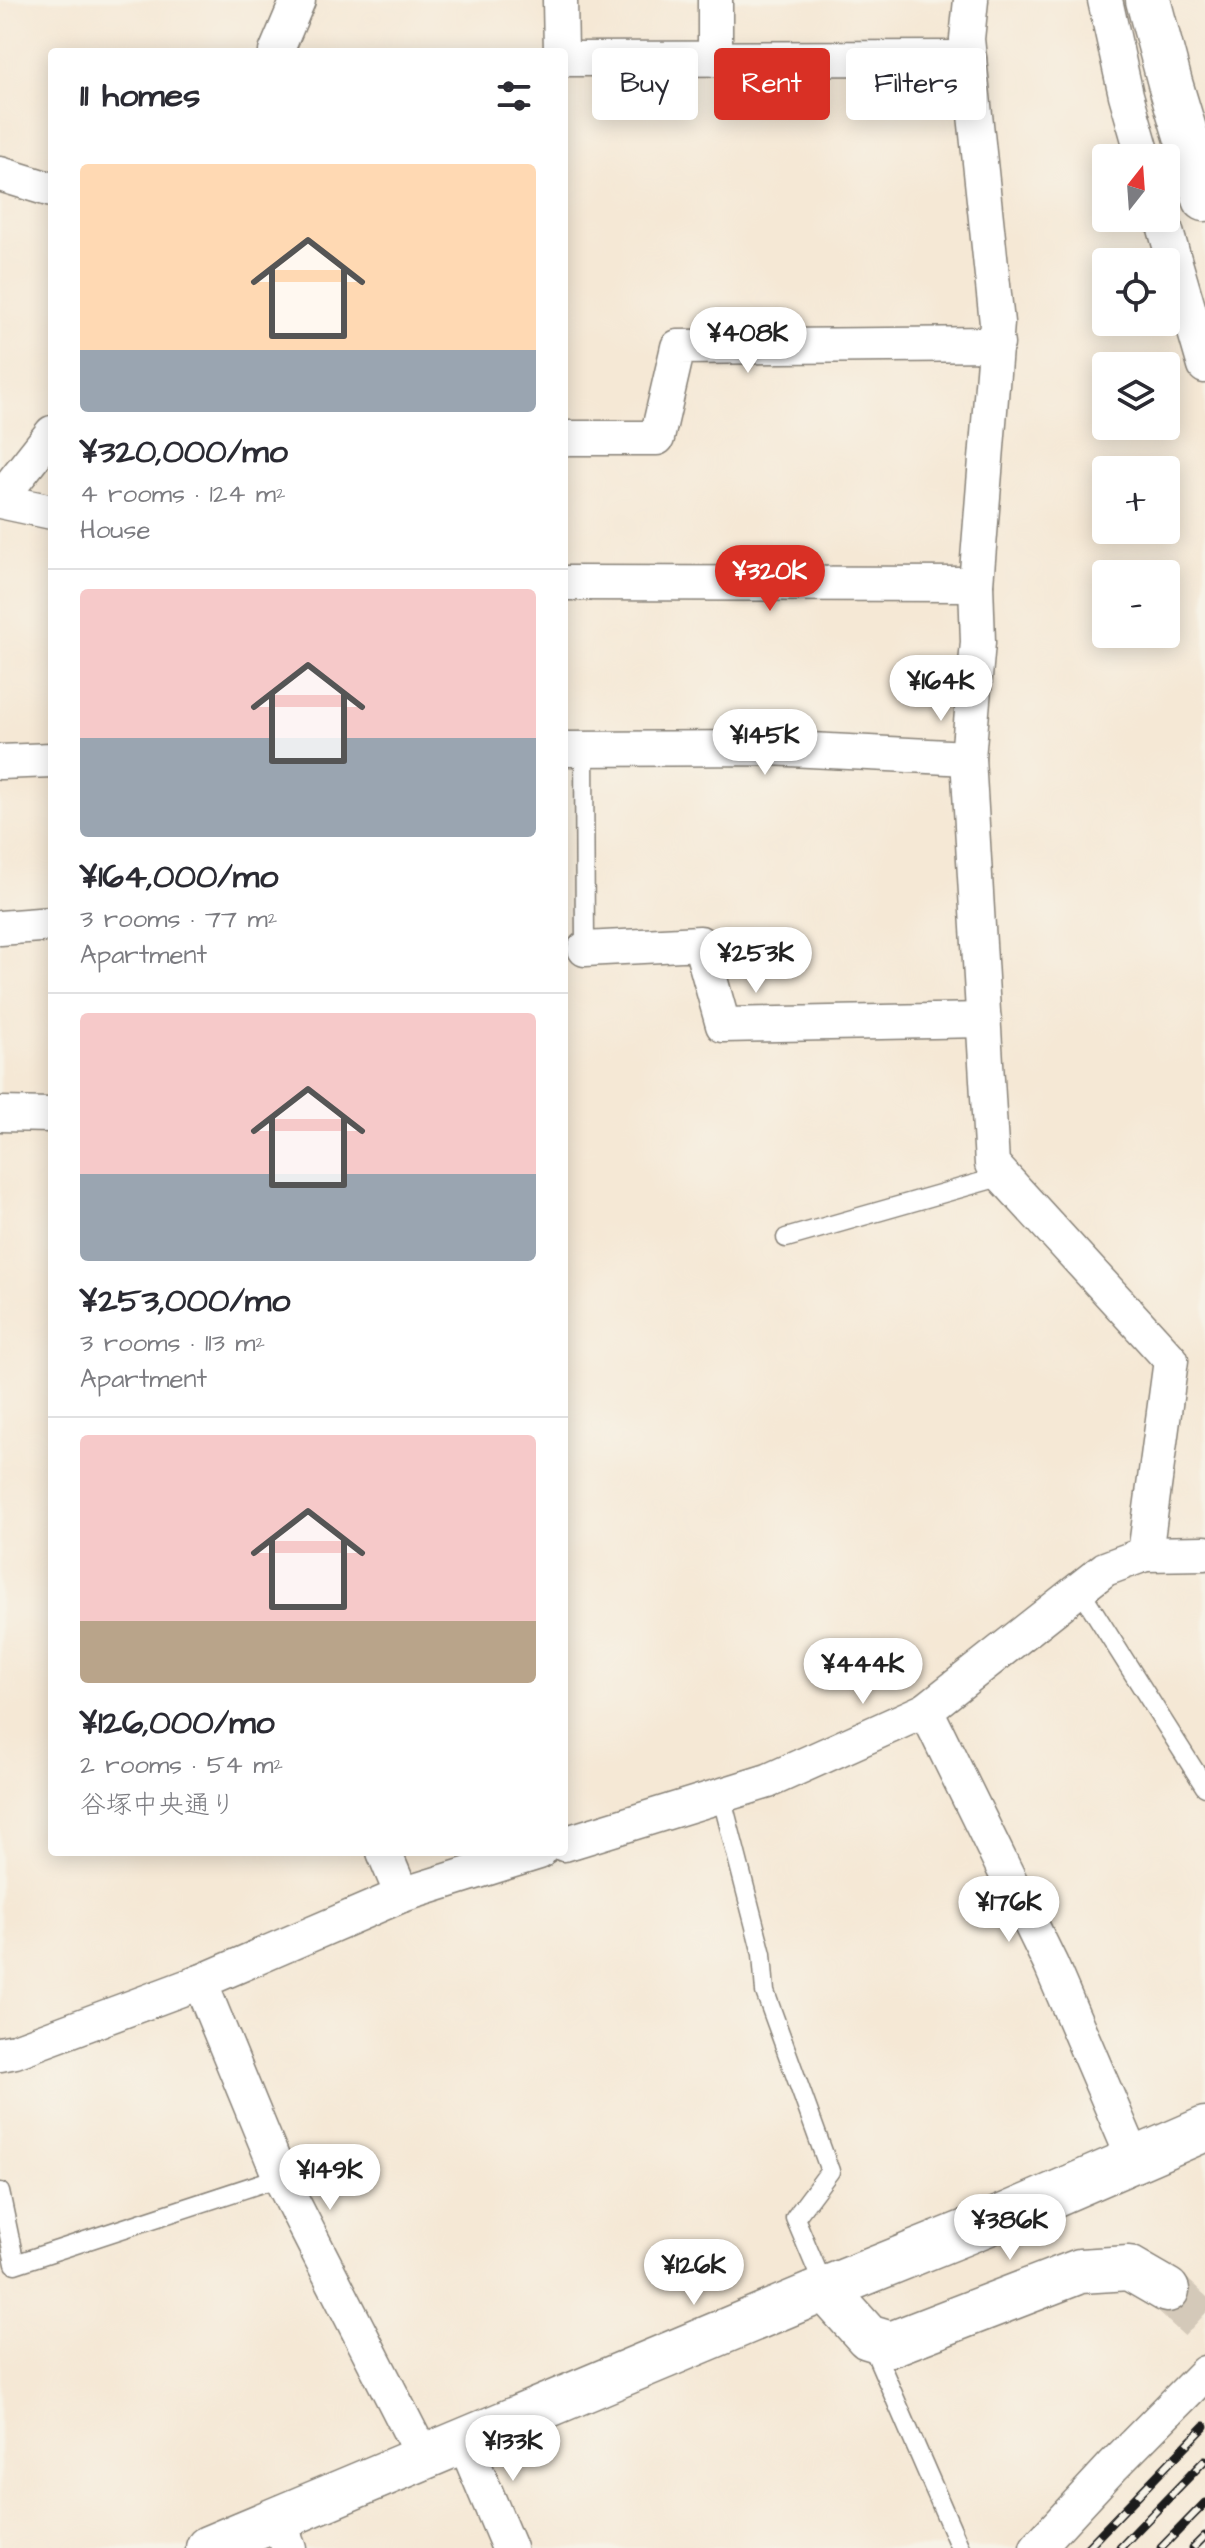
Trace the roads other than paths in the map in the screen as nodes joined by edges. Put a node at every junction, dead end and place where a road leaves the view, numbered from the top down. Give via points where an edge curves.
1 (298, 0) edge
2 (560, 0) edge
3 (715, 0) edge
4 (971, 0) edge
5 (1105, 0) edge
6 (1148, 0) edge
7 (278, 48) edge
8 (561, 48) edge
9 (715, 48) edge
10 (968, 48) edge
11 (568, 59) edge
12 (714, 59) edge
13 (976, 120) edge
14 (1140, 144) edge
15 (0, 174) edge
16 (48, 189) edge
17 (1205, 199) edge
18 (1166, 232) edge
19 (997, 344) junction
20 (1205, 366) edge
21 (48, 438) edge
22 (568, 438) edge
23 (0, 500) edge
24 (48, 511) edge
25 (568, 583) edge
26 (976, 584) junction
27 (574, 749) edge
28 (968, 758) junction
29 (48, 760) edge
30 (0, 762) edge
31 (48, 924) edge
32 (0, 928) edge
33 (585, 949) joint
34 (984, 1020) junction
35 (0, 1114) edge
36 (48, 1115) edge
37 (1003, 1176) junction
38 (786, 1238) dead end
39 (1205, 1553) edge
40 (1145, 1554) junction
41 (1079, 1588) junction
42 (926, 1710) junction
43 (1205, 1787) edge
44 (721, 1795) junction
45 (568, 1843) edge
46 (386, 1856) edge
47 (526, 1856) edge
48 (402, 1895) junction
49 (200, 1982) junction
50 (0, 2054) edge
51 (1205, 2129) edge
52 (1134, 2159) junction
53 (280, 2177) junction
54 (0, 2192) edge
55 (825, 2289) junction
56 (1167, 2290) tunnel mouth
57 (868, 2337) junction
58 (1205, 2373) edge
59 (464, 2441) junction
60 (424, 2459) junction
61 (284, 2533) edge
62 (208, 2548) edge
63 (509, 2548) edge
64 (960, 2548) edge
65 (1037, 2548) edge

1 - 7 street
2 - 8 street
3 - 9 street
4 - 10 street
5 - 14 street
6 - 17 main road
11 - 12 street
13 - 19 street
15 - 16 street
18 - 20 street
19 - 22 street via 678,347 657,438
19 - 26 street
21 - 23 street
23 - 24 street
25 - 26 street
26 - 28 street via 978,642
27 - 28 street via 770,748
27 - 33 lane
28 - 34 street
29 - 30 street
31 - 32 street
33 - 34 street via 700,943 723,1025
34 - 37 street via 992,1164
35 - 36 street
37 - 38 lane
37 - 40 street via 1171,1360
39 - 40 street
40 - 41 street via 1105,1569
41 - 42 street
41 - 43 lane
42 - 44 street via 768,1781
42 - 52 street via 1051,1965
44 - 45 street
44 - 55 lane via 762,1954 765,1992 830,2171 795,2218
46 - 48 street
47 - 48 street
48 - 49 street
49 - 50 street
49 - 53 street
51 - 52 main road
52 - 55 main road
53 - 54 lane via 15,2264
53 - 60 street
55 - 57 main road
55 - 59 main road
56 - 57 main road via 1129,2268 1080,2271 891,2344
57 - 64 lane
58 - 65 street
59 - 60 main road
59 - 63 street
60 - 61 main road
61 - 62 main road

